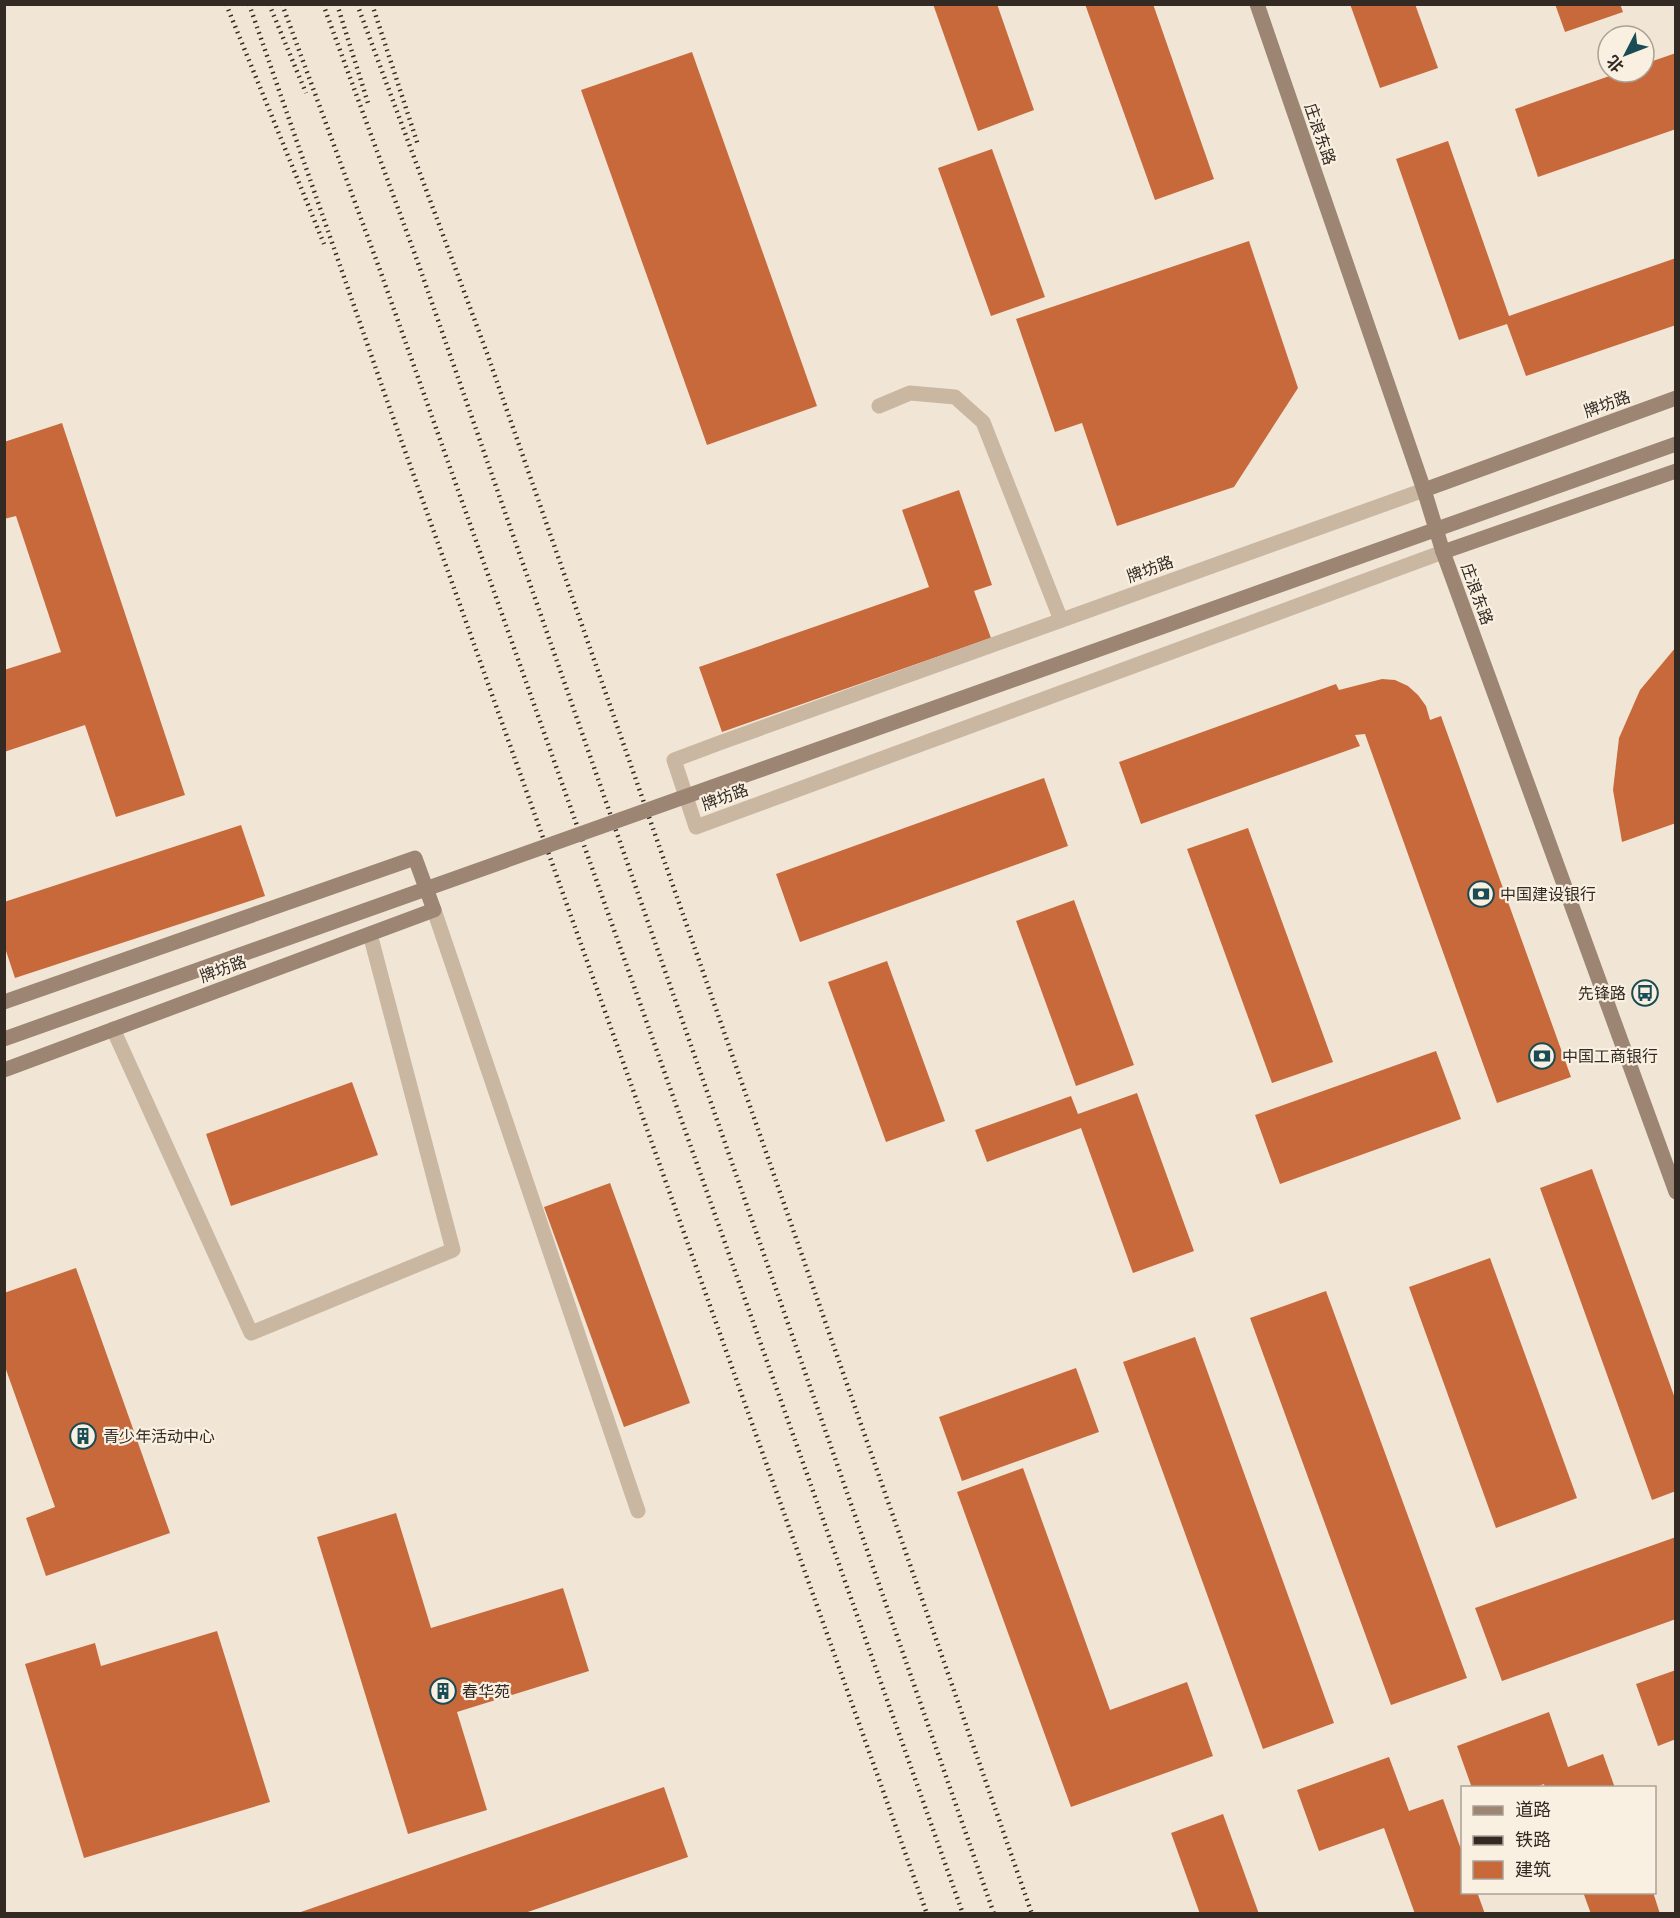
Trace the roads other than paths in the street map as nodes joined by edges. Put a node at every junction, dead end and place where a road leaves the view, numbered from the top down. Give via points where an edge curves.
1 (1257, 4) edge
2 (1676, 399) edge
3 (879, 406) dead end
4 (1676, 444) edge
5 (1676, 471) edge
6 (1424, 490) junction
7 (1436, 530) junction
8 (1443, 552) junction
9 (1061, 620) junction
10 (687, 797) junction
11 (665, 805) junction
12 (426, 889) junction
13 (434, 910) junction
14 (370, 934) junction
15 (4, 1002) edge
16 (112, 1029) junction
17 (4, 1040) edge
18 (4, 1070) edge
19 (1676, 1192) edge
20 (638, 1511) dead end

1 - 6 street, 庄浪东路
2 - 6 street, 牌坊路
3 - 9 street via 910,393 955,397 983,422
4 - 11 street, 牌坊路, bridge
5 - 8 street, 牌坊路
6 - 7 street, 庄浪东路
6 - 9 street, 牌坊路
7 - 8 street, 庄浪东路
7 - 10 street
8 - 10 street, 牌坊路 via 696,827
8 - 19 street, 庄浪东路
9 - 10 street, 牌坊路 via 674,760
10 - 11 street
11 - 17 street, 牌坊路, bridge
12 - 13 street
12 - 15 street via 415,858
12 - 17 street
13 - 14 street, 牌坊路
13 - 20 street
14 - 16 street, 牌坊路
14 - 16 street via 453,1250 250,1333
16 - 18 street, 牌坊路

